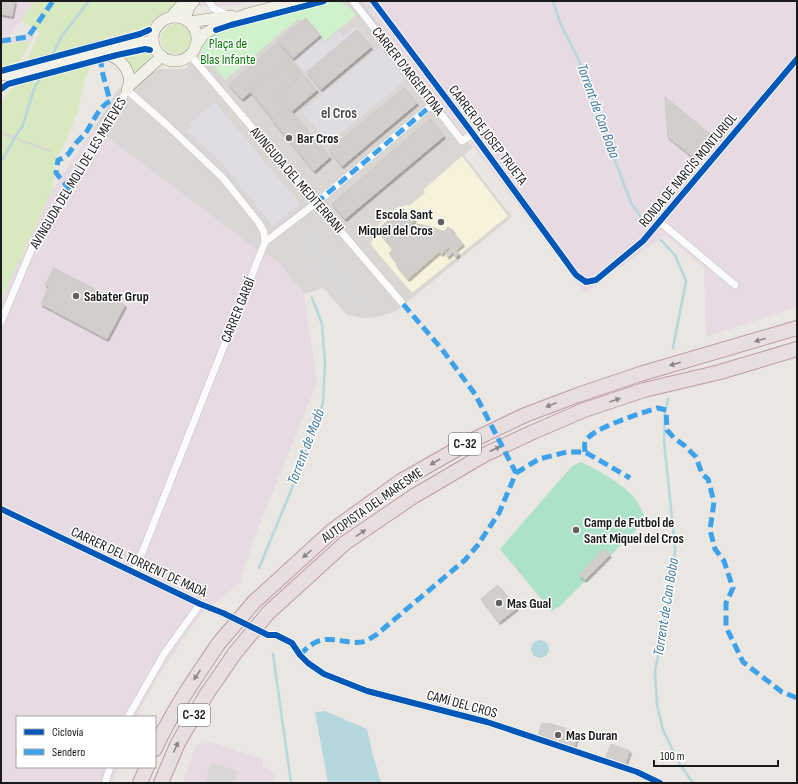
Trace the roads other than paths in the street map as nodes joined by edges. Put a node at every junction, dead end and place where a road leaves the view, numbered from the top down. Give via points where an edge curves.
1 (186, 1) edge
2 (194, 1) edge
3 (209, 1) edge
4 (298, 1) edge
5 (353, 1) edge
6 (373, 1) edge
7 (247, 14) junction
8 (229, 16) junction
9 (171, 17) junction
10 (187, 20) junction
11 (153, 41) junction
12 (196, 45) junction
13 (96, 54) junction
14 (190, 55) junction
15 (162, 56) junction
16 (797, 59) edge
17 (4, 77) edge
18 (128, 88) junction
19 (433, 104) junction
20 (473, 134) junction
21 (316, 203) junction
22 (660, 222) junction
23 (265, 242) junction
24 (586, 282) joint
25 (735, 284) dead end
26 (403, 304) dead end
27 (1, 322) edge
28 (797, 328) edge
29 (797, 349) edge
30 (1, 509) edge
31 (134, 573) junction
32 (200, 604) junction
33 (268, 635) joint
34 (129, 716) edge
35 (156, 746) edge
36 (110, 768) edge
37 (147, 768) edge
38 (105, 783) edge
39 (140, 783) edge
40 (161, 783) edge
41 (660, 783) edge

1 - 9 street
2 - 10 street via 189,7
3 - 8 street via 213,8
4 - 7 street
5 - 19 street, CARRER D'ARGENTONA
6 - 20 street, CARRER DE JOSEP TRUETA
7 - 8 street
7 - 12 street via 212,28
8 - 10 street
9 - 10 street
9 - 11 street via 156,28
10 - 12 street via 195,28
11 - 13 street via 122,46
11 - 15 street via 156,50
12 - 14 street
13 - 17 street
13 - 18 street via 108,55 123,64 128,74
14 - 15 street via 178,61
14 - 21 street, AVINGUDA DEL MEDITERRANI
15 - 18 street
16 - 22 street, RONDA DE NARCÍS MONTURIOL
18 - 23 street via 223,178 259,223 264,232
18 - 27 street, AVINGUDA DEL MOLÍ DE LES MATEVES via 86,165 35,241
19 - 20 street, CARRER D'ARGENTONA via 462,141
19 - 21 street
20 - 24 street, CARRER DE JOSEP TRUETA via 576,275
21 - 23 street
21 - 26 street, AVINGUDA DEL MEDITERRANI
22 - 24 street, RONDA DE NARCÍS MONTURIOL via 620,261 596,280
22 - 25 street
23 - 31 street, CARRER GARBÍ
28 -> 35 highway, AUTOPISTA DEL MARESME / C-32, bridge via 640,374 525,415 473,440 401,481 334,530 254,602 219,643 189,687
40 -> 29 highway, AUTOPISTA DEL MARESME / C-32, bridge via 178,743 235,652 268,613 345,543 414,496 484,454 584,410 644,390 720,372
30 - 31 street, CARRER DEL TORRENT DE MADÀ
31 - 32 street, CARRER DEL TORRENT DE MADÀ
32 - 33 street, CARRER DEL TORRENT DE MADÀ
32 - 34 street via 164,654
33 - 41 street, CAMÍ DEL CROS via 276,635 292,643 308,663 324,674 367,691 487,722 637,772
36 - 38 street
37 - 39 highway

